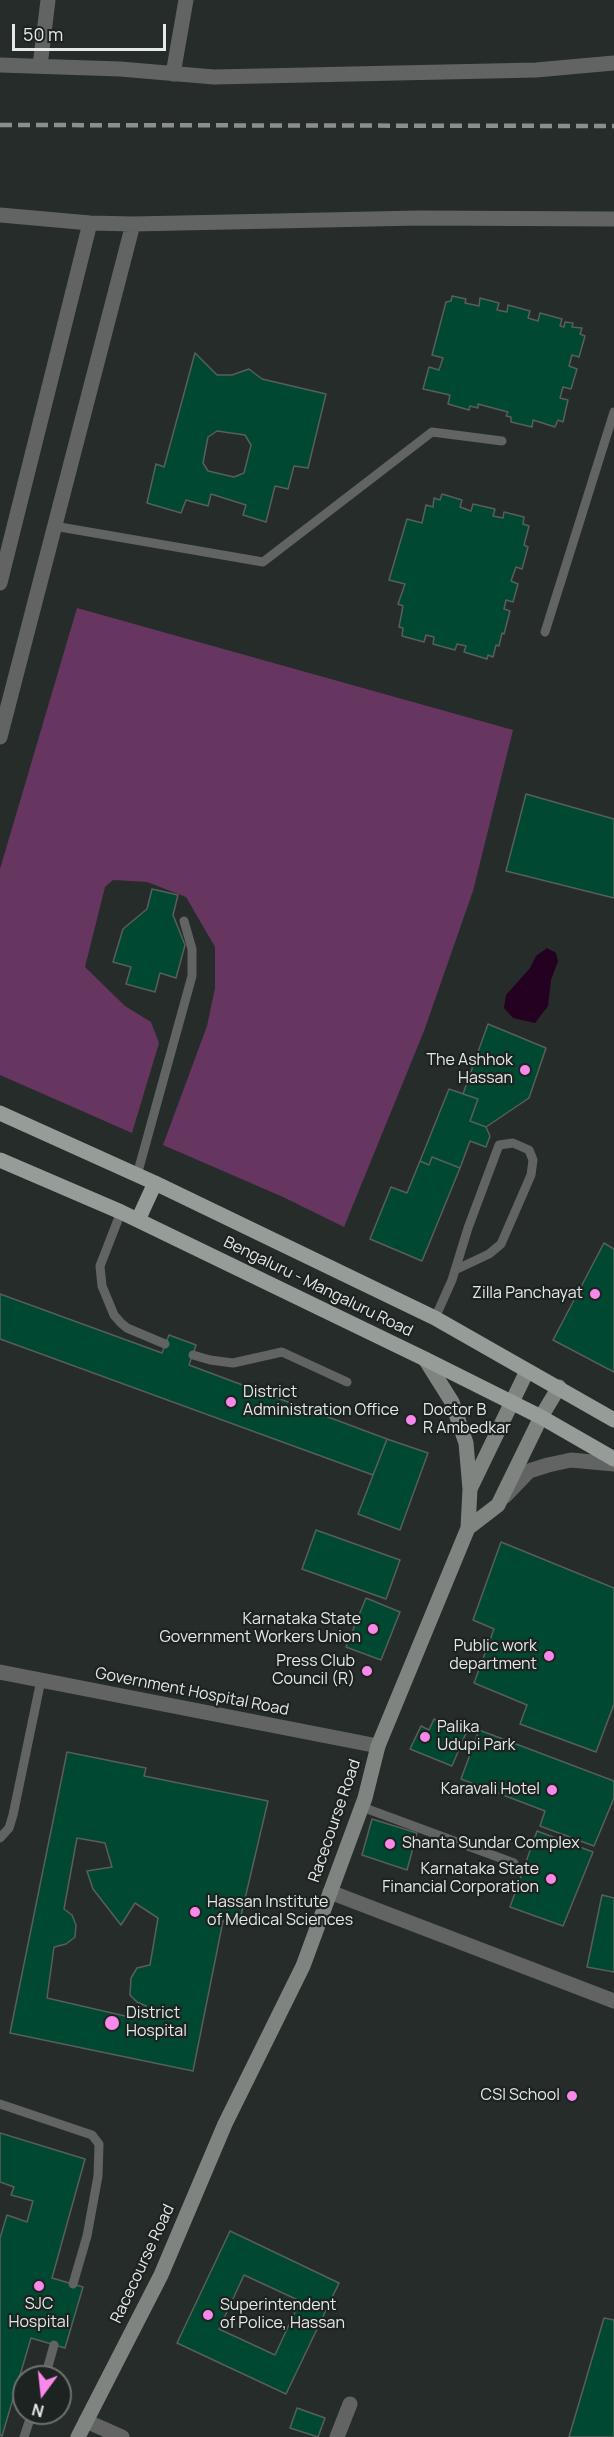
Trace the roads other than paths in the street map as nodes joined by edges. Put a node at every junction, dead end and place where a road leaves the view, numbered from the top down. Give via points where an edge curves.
1 (48, 0) edge
2 (186, 0) edge
3 (614, 63) edge
4 (0, 65) edge
5 (40, 66) junction
6 (172, 74) junction
7 (0, 215) edge
8 (614, 219) edge
9 (90, 223) junction
10 (133, 224) junction
11 (614, 412) edge
12 (502, 441) dead end
13 (54, 526) junction
14 (0, 584) edge
15 (545, 632) dead end
16 (0, 737) edge
17 (184, 921) dead end
18 (0, 1113) edge
19 (0, 1160) edge
20 (137, 1175) junction
21 (154, 1183) junction
22 (121, 1212) junction
23 (138, 1220) junction
24 (455, 1270) junction
25 (435, 1318) junction
26 (165, 1344) dead end
27 (193, 1355) dead end
28 (425, 1359) junction
29 (527, 1371) junction
30 (347, 1382) dead end
31 (559, 1388) junction
32 (512, 1402) junction
33 (541, 1417) junction
34 (614, 1420) edge
35 (614, 1459) edge
36 (614, 1464) edge
37 (470, 1489) junction
38 (498, 1505) junction
39 (468, 1528) junction
40 (0, 1672) edge
41 (41, 1680) junction
42 (378, 1746) junction
43 (362, 1807) junction
44 (0, 1838) edge
45 (514, 1863) dead end
46 (330, 1892) junction
47 (614, 2001) edge
48 (0, 2104) edge
49 (73, 2284) dead end
50 (54, 2345) dead end
51 (48, 2365) edge
52 (350, 2404) dead end
53 (86, 2421) junction
54 (78, 2437) edge
55 (122, 2437) edge
56 (337, 2437) edge

1 - 5 street
2 - 6 street
3 - 6 street via 536,70 214,77
4 - 5 street
5 - 6 street
7 - 9 street
8 - 10 street via 419,218
9 - 10 street
9 - 14 street
10 - 13 street
11 - 15 lane
12 - 13 lane via 432,432 263,562
13 - 16 street
17 - 20 lane via 192,949 192,976
18 - 20 main road, Bengaluru - Mangaluru Road
19 - 22 main road, Bengaluru - Mangaluru Road
20 - 21 main road, Bengaluru - Mangaluru Road
21 - 23 main road
21 - 25 main road, Bengaluru - Mangaluru Road
22 - 23 main road, Bengaluru - Mangaluru Road
22 - 26 lane via 100,1266 102,1286 121,1323
23 - 28 main road, Bengaluru - Mangaluru Road
24 - 24 lane via 499,1145 513,1143 529,1150 533,1160 531,1175 501,1244
24 - 25 lane
25 - 29 main road, Bengaluru - Mangaluru Road
27 - 30 lane via 225,1363 282,1352
28 - 32 main road, Bengaluru - Mangaluru Road
28 - 37 street via 452,1402 466,1443
29 - 31 main road, Bengaluru - Mangaluru Road
29 - 32 street
31 - 33 street
31 - 34 main road, Bengaluru - Mangaluru Road
32 - 33 main road, Bengaluru - Mangaluru Road
32 - 37 street
33 - 35 main road, Bengaluru - Mangaluru Road
33 - 38 street
36 - 38 street via 571,1460 529,1471
37 - 39 street
38 - 39 street
39 - 42 street, Racecourse Road
40 - 41 street, Government Hospital Road
41 - 42 street, Government Hospital Road
41 - 44 lane via 13,1815
42 - 43 street, Racecourse Road
43 - 45 lane
43 - 46 street, Racecourse Road
46 - 47 street
46 - 53 street, Racecourse Road via 303,1966 225,2124 161,2276
48 - 49 lane via 92,2135 99,2144 91,2216
50 - 51 lane
52 - 56 street
53 - 54 street, Racecourse Road
53 - 55 street

